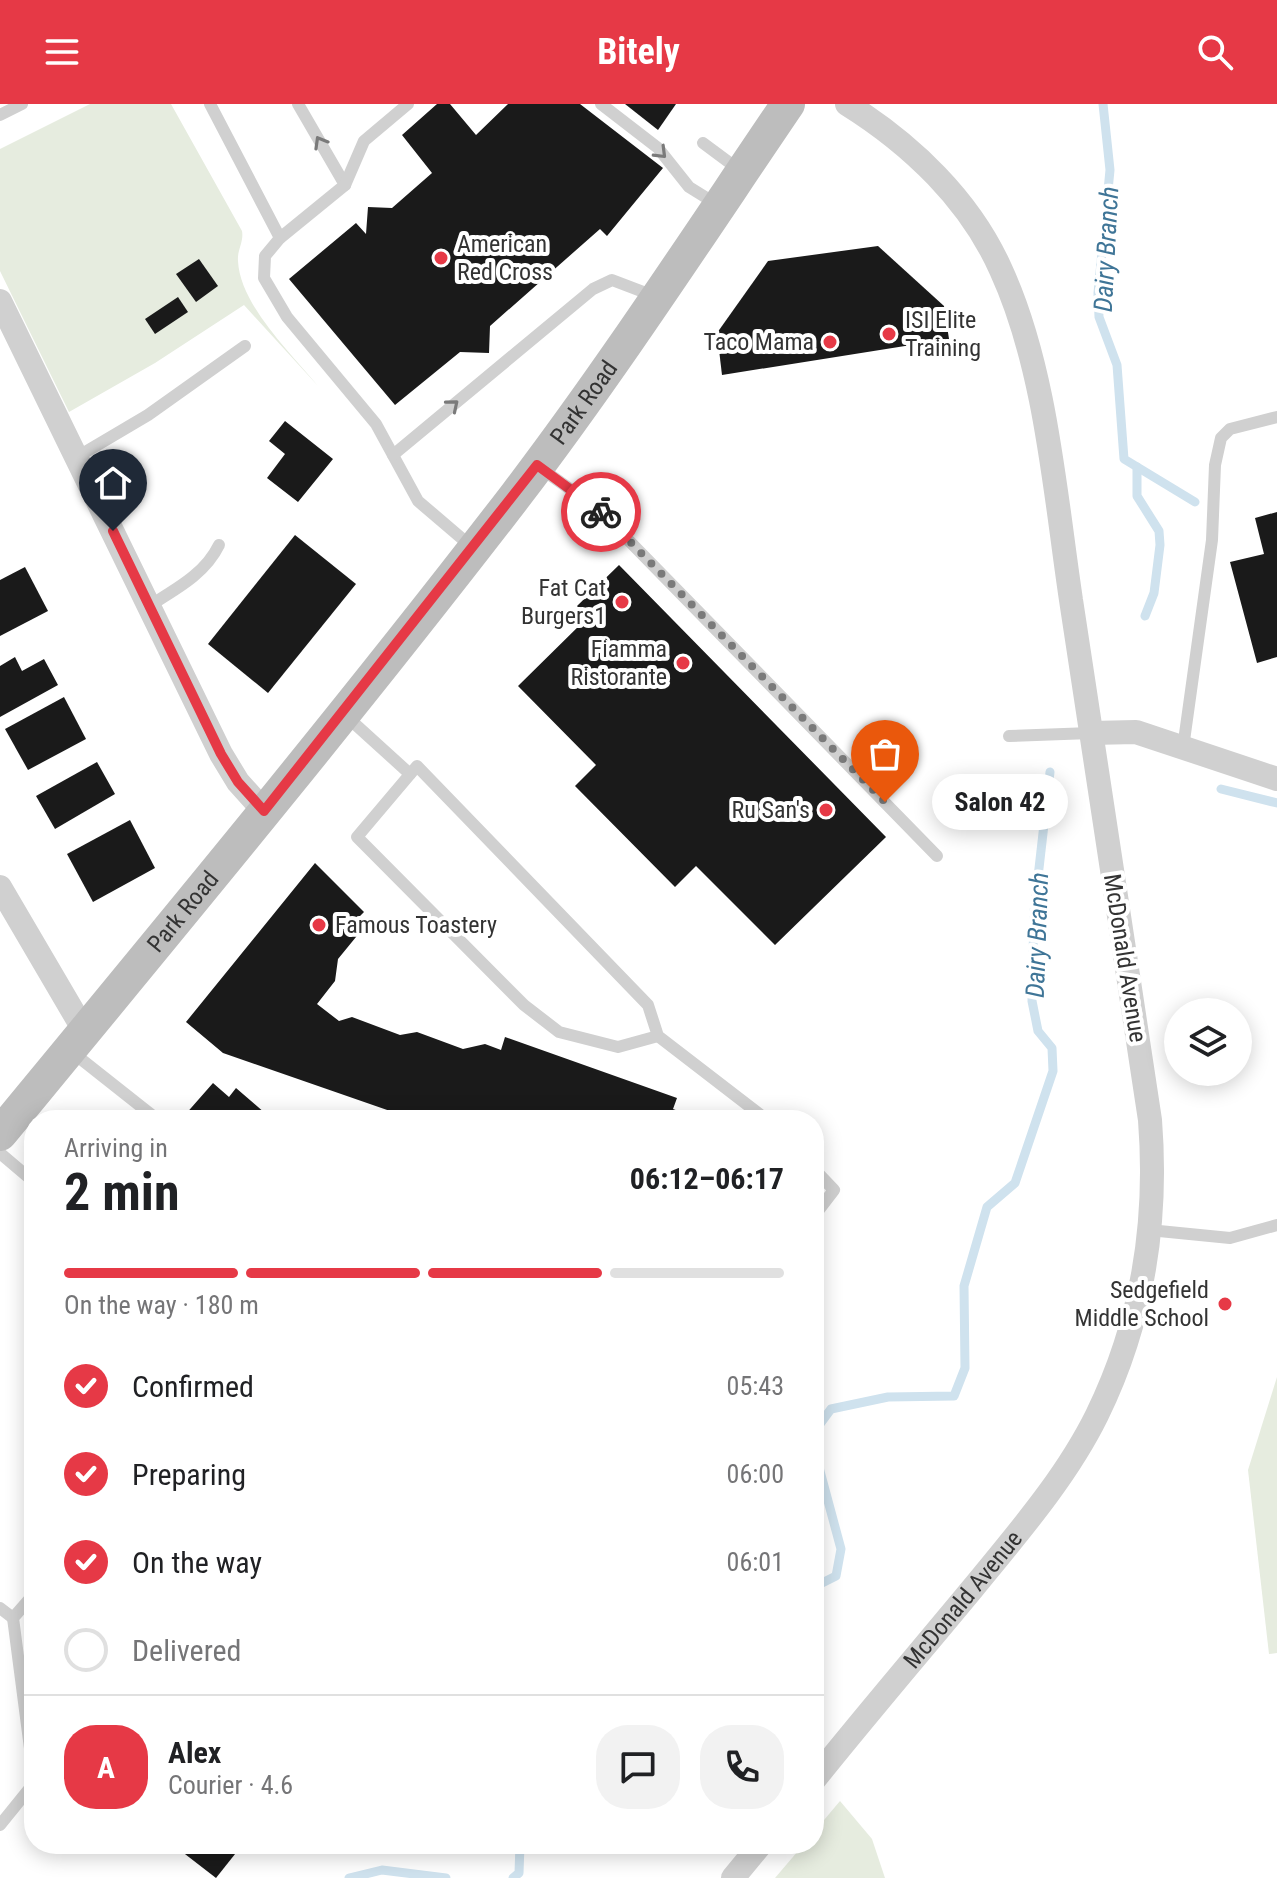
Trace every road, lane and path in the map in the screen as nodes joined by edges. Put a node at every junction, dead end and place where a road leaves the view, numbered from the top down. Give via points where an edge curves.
1 (22, 104) edge
2 (210, 104) edge
3 (298, 104) edge
4 (408, 104) edge
5 (601, 104) edge
6 (788, 104) edge
7 (847, 104) edge
8 (0, 115) edge
9 (703, 143) dead end
10 (742, 172) junction
11 (345, 185) junction
12 (720, 206) junction
13 (280, 238) junction
14 (658, 297) junction
15 (0, 301) edge
16 (245, 346) dead end
17 (1277, 417) edge
18 (393, 455) junction
19 (77, 457) junction
20 (537, 465) junction
21 (219, 545) dead end
22 (473, 548) junction
23 (149, 606) junction
24 (342, 713) junction
25 (1091, 733) junction
26 (1009, 736) dead end
27 (1183, 748) junction
28 (410, 774) junction
29 (1277, 779) edge
30 (264, 811) junction
31 (937, 856) dead end
32 (0, 887) edge
33 (658, 1036) junction
34 (77, 1041) junction
35 (148, 1110) edge
36 (754, 1110) edge
37 (0, 1134) edge
38 (0, 1153) edge
39 (24, 1173) edge
40 (824, 1180) edge
41 (824, 1203) edge
42 (1277, 1225) edge
43 (1149, 1230) junction
44 (24, 1605) edge
45 (0, 1608) edge
46 (13, 1618) junction
47 (24, 1703) edge
48 (824, 1768) edge
49 (24, 1794) edge
50 (0, 1825) edge
51 (753, 1854) edge
52 (733, 1878) edge

1 - 8 lane
2 - 13 lane
11 -> 3 lane
4 - 11 lane via 364,141
5 -> 12 lane via 658,148 689,187
6 - 10 street, Park Road
7 - 25 street, McDonald Avenue via 915,154 955,196 988,243 1024,326
9 - 10 lane
10 - 12 street, Park Road
11 - 13 lane
12 - 14 street, Park Road
13 - 18 lane via 265,256 264,278 287,317 376,424
18 -> 14 lane via 593,289 612,280
14 - 20 street, Park Road
15 - 19 street
16 - 19 lane via 148,415
17 - 27 lane via 1230,429 1221,438
18 - 22 lane via 418,501
19 - 23 street
20 - 22 street, Park Road
20 - 31 lane via 598,509
21 - 23 lane via 212,560 186,583
22 - 24 street, Park Road
23 - 30 street via 221,754
24 - 28 lane
24 - 30 street, Park Road
25 - 26 lane
25 - 27 street via 1136,732
25 - 43 street, McDonald Avenue via 1150,1120
27 - 29 street
28 - 33 lane via 417,766 648,1005
28 - 33 lane via 357,837 524,1005 559,1032 618,1047
30 - 34 street, Park Road
32 - 34 street
33 - 36 lane
34 - 35 lane
34 - 37 street, Park Road
38 - 39 lane
40 - 41 lane via 834,1190
42 - 43 lane via 1230,1238
43 - 48 street, McDonald Avenue via 1132,1325 1096,1417 1001,1554
44 - 46 lane
45 - 46 lane
46 - 47 lane
49 - 50 lane
51 - 52 street

